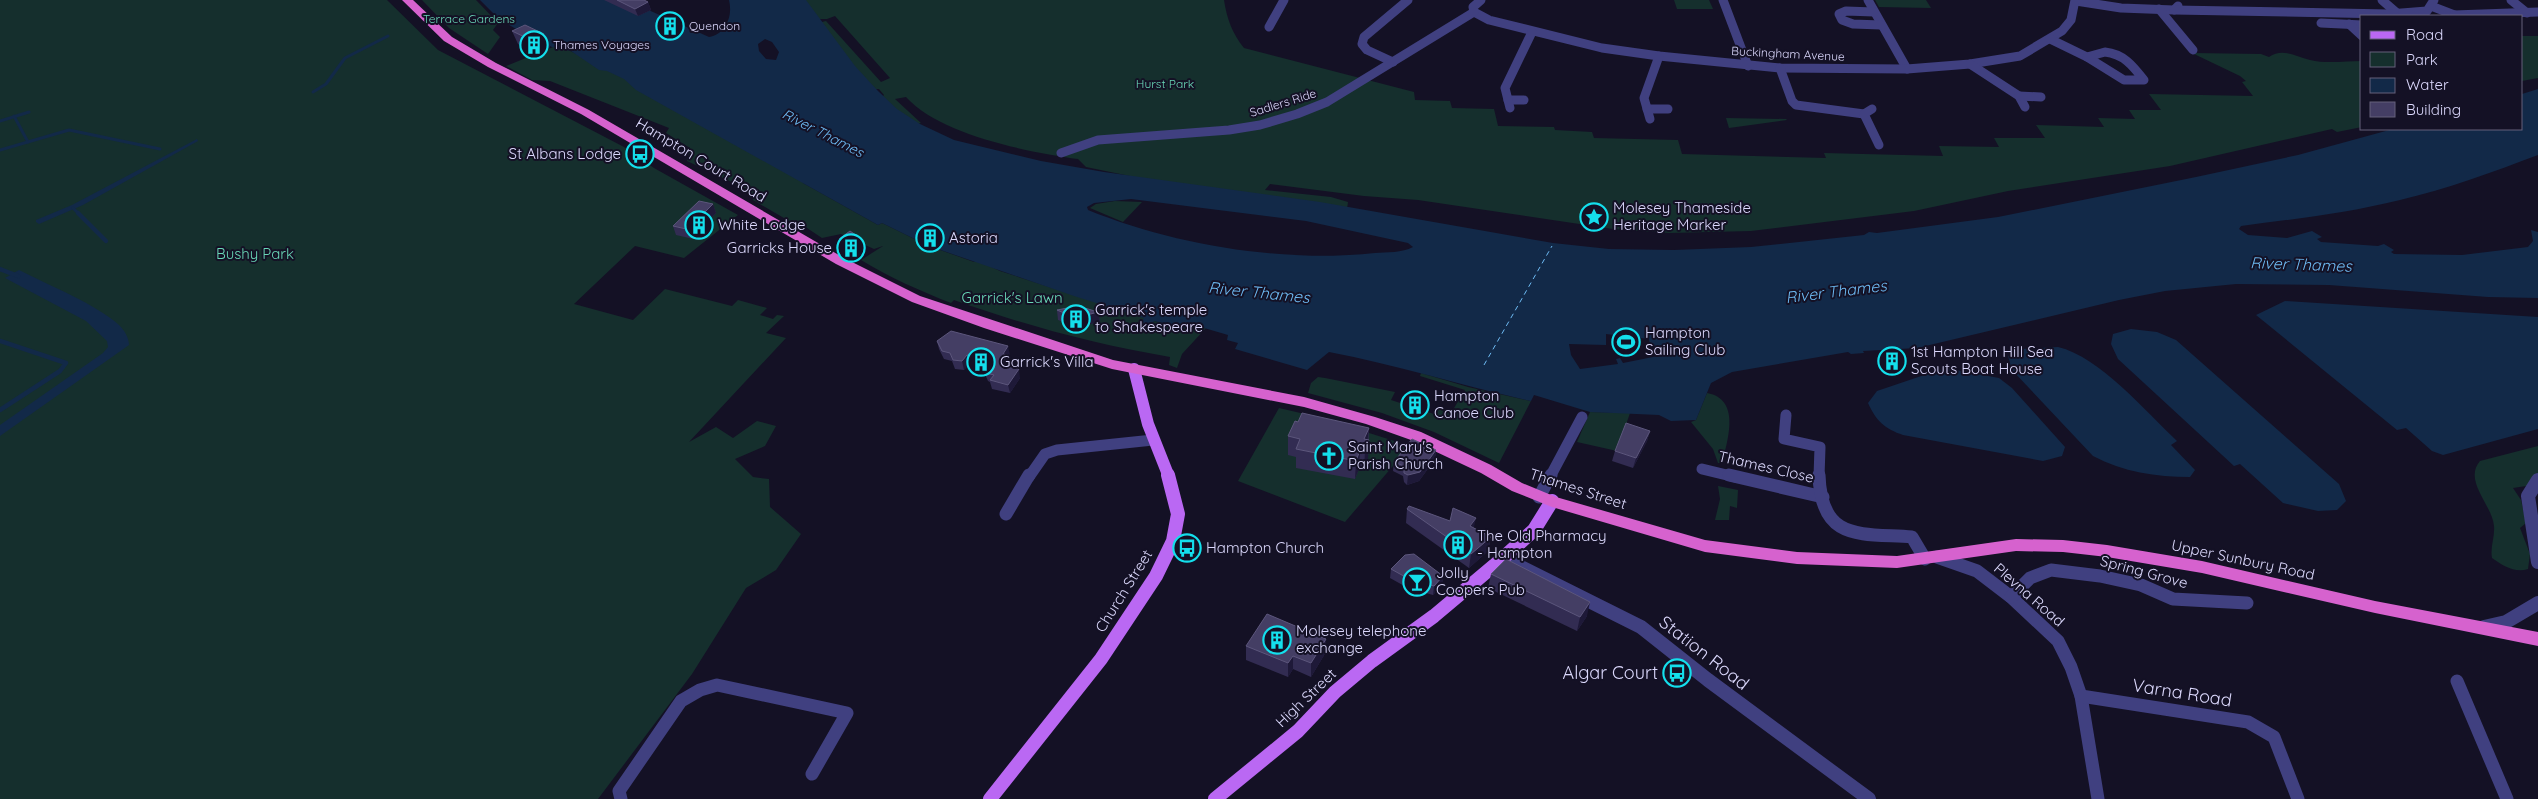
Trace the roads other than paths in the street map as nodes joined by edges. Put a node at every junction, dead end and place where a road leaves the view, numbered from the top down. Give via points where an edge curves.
1 (407, 0) edge
2 (1284, 0) edge
3 (1408, 0) edge
4 (1481, 0) edge
5 (1723, 0) edge
6 (1868, 0) edge
7 (2075, 0) edge
8 (2382, 0) edge
9 (2511, 0) edge
10 (2433, 3) edge
11 (2159, 10) junction
12 (1474, 12) junction
13 (1874, 12) junction
14 (2538, 12) edge
15 (2527, 13) junction
16 (2392, 15) edge
17 (2456, 15) edge
18 (2321, 23) dead end
19 (2349, 24) junction
20 (1881, 25) junction
21 (2360, 25) edge
22 (1269, 27) dead end
23 (1532, 32) junction
24 (2360, 34) edge
25 (2050, 39) junction
26 (2194, 50) dead end
27 (1659, 56) junction
28 (2087, 57) junction
29 (1393, 62) junction
30 (1970, 64) junction
31 (1748, 66) junction
32 (1780, 68) junction
33 (1907, 68) junction
34 (2019, 96) junction
35 (2041, 97) dead end
36 (1524, 100) dead end
37 (1796, 104) junction
38 (2025, 107) dead end
39 (1647, 109) junction
40 (1668, 109) dead end
41 (1785, 109) dead end
42 (1650, 119) dead end
43 (1879, 145) dead end
44 (1061, 153) dead end
45 (1134, 369) junction
46 (1786, 415) dead end
47 (1582, 417) dead end
48 (1153, 440) junction
49 (1702, 469) dead end
50 (2538, 480) edge
51 (1822, 496) junction
52 (1545, 499) junction
53 (1006, 514) dead end
54 (1503, 558) junction
55 (1931, 558) junction
56 (2538, 562) edge
57 (2011, 597) junction
58 (2247, 603) dead end
59 (2538, 603) edge
60 (2511, 620) junction
61 (2483, 627) junction
62 (2538, 638) edge
63 (2457, 681) dead end
64 (2081, 696) junction
65 (812, 774) dead end
66 (621, 799) edge
67 (990, 799) edge
68 (1215, 799) edge
69 (1869, 799) edge
70 (2098, 799) edge
71 (2298, 799) edge
72 (2507, 799) edge

1 - 45 highway, Hampton Court Road via 448,39 620,131 700,181 859,271 944,309
2 - 22 street
3 - 29 street via 1364,37 1362,44 1367,50
4 - 12 street, Sadlers Ride via 1473,7
5 - 31 street
6 - 13 street
7 - 11 street via 2121,8
7 - 25 street, Buckingham Avenue via 2070,20 2062,32
8 - 16 street
9 - 15 street
10 - 16 street via 2427,11
10 - 17 street
11 - 16 street
11 - 26 street
12 - 23 street, Buckingham Avenue via 1489,20
12 - 29 street, Sadlers Ride
13 - 20 street
13 - 20 street via 1846,11 1839,14 1842,20 1853,24
14 - 15 street
15 - 17 street
18 - 19 street
19 - 21 street
19 - 24 street
20 - 33 street
23 - 27 street, Buckingham Avenue via 1602,48
23 - 36 street via 1504,88 1509,104
25 - 28 street
25 - 30 street, Buckingham Avenue via 2020,56
27 - 31 street, Buckingham Avenue
27 - 39 street via 1644,98
28 - 28 street via 2095,53 2128,58 2144,80 2124,80
29 - 44 street, Sadlers Ride via 1327,102 1260,125 1197,134 1112,138
30 - 33 street, Buckingham Avenue
30 - 34 street
31 - 32 street, Buckingham Avenue
32 - 33 street, Buckingham Avenue
32 - 37 street
34 - 35 street
34 - 38 street
37 - 41 street
37 - 43 street via 1868,112
39 - 40 street
39 - 42 street
45 - 48 main road, Church Street via 1140,403
45 - 52 highway, Thames Street via 1271,395 1370,420 1416,436
46 - 51 street, Thames Close via 1784,439 1820,447 1819,485
47 - 52 street
48 - 53 street via 1045,454
48 - 67 main road, Church Street via 1176,494 1177,523 1170,550 1153,582 1108,648
49 - 51 street, Thames Close
50 - 56 street via 2528,496
51 - 55 street, Thames Close via 1828,517 1838,526 1912,537
52 - 54 main road, High Street via 1534,530
52 - 55 highway, Thames Street via 1705,546 1748,553 1836,561 1897,562
54 - 68 main road, High Street via 1335,692 1298,731
54 - 69 street, Station Road via 1641,627
55 - 57 street, Plevna Road via 1977,571
55 - 61 highway, Upper Sunbury Road via 2016,545 2098,550 2202,567 2375,607
57 - 58 street, Spring Grove via 2030,578 2052,570 2141,585 2173,599
57 - 64 street, Plevna Road via 2058,641
59 - 60 street
60 - 61 street
60 - 62 street via 2519,630
61 - 62 highway, Upper Sunbury Road
63 - 72 street
64 - 70 street, Plevna Road
64 - 71 street, Varna Road via 2248,722 2274,736
65 - 66 street via 847,713 717,685 681,701 619,791

